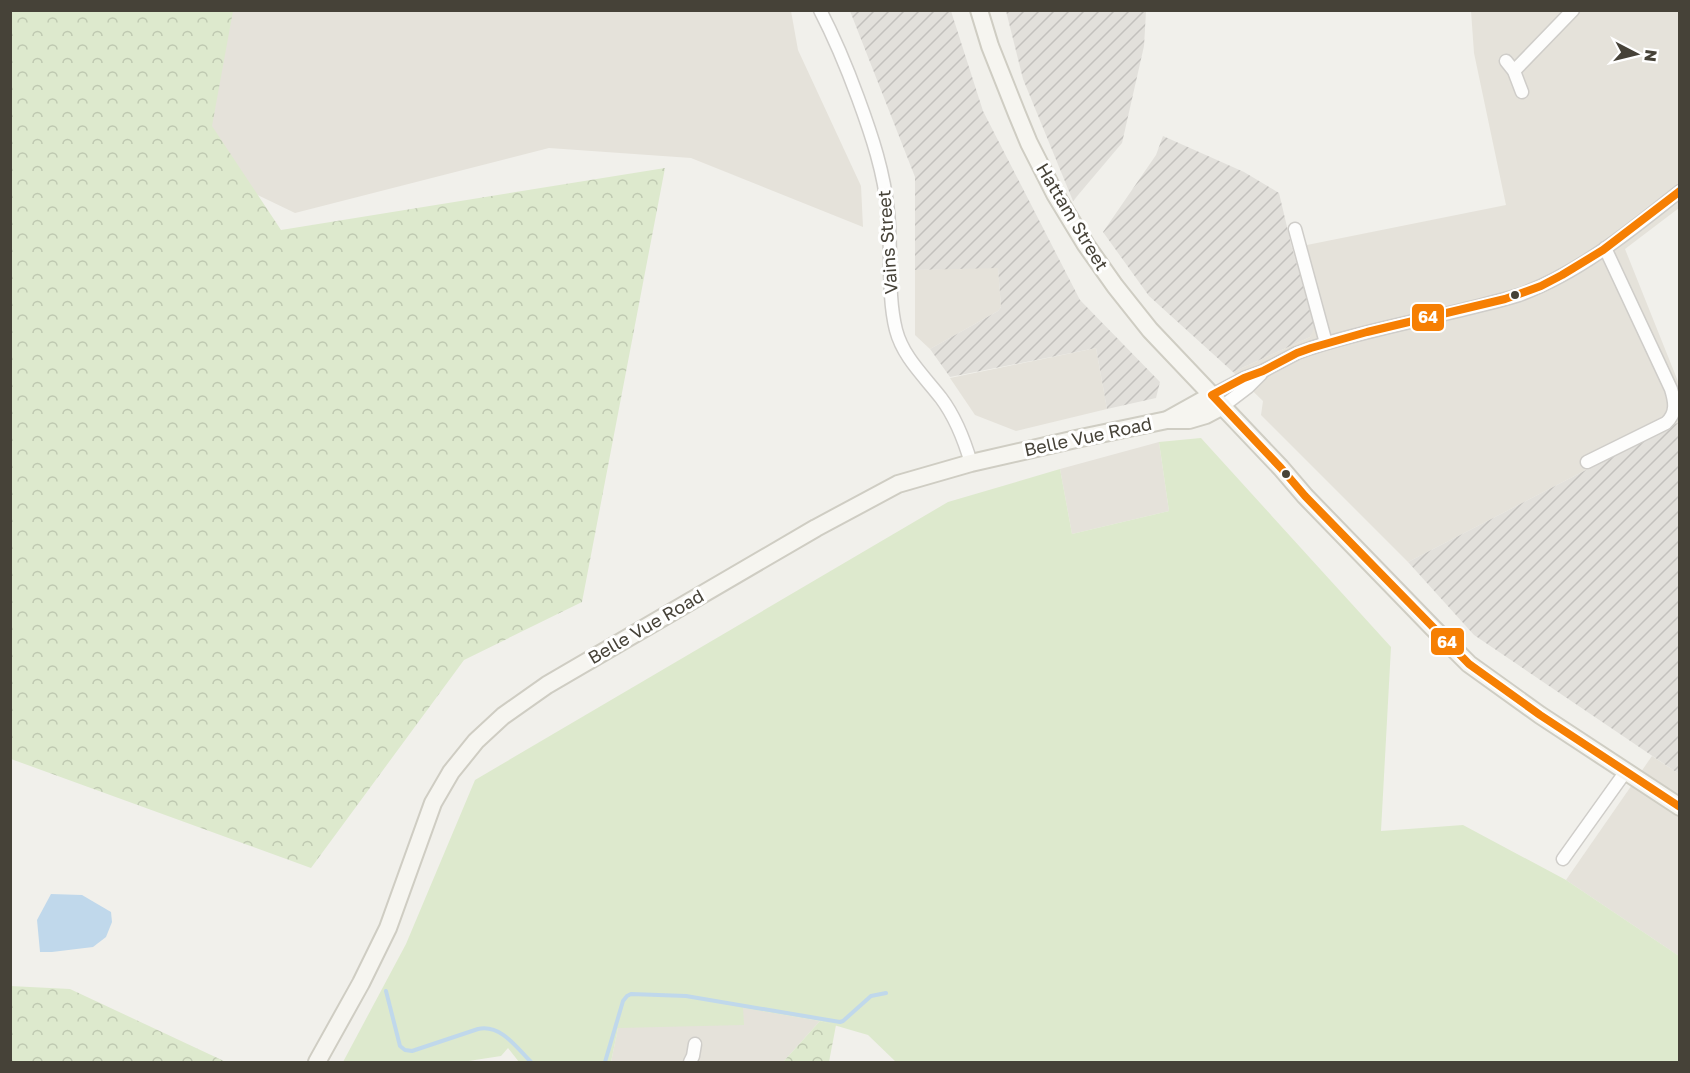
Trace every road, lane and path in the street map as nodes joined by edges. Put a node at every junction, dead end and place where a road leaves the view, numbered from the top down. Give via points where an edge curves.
1 (820, 10) edge
2 (979, 10) edge
3 (1573, 10) edge
4 (1506, 61) dead end
5 (1514, 71) junction
6 (1522, 92) dead end
7 (1680, 191) edge
8 (1295, 229) dead end
9 (1605, 248) junction
10 (1326, 343) junction
11 (1218, 400) junction
12 (1587, 462) dead end
13 (971, 463) junction
14 (1626, 771) junction
15 (1680, 807) edge
16 (1563, 859) dead end
17 (695, 1044) dead end
18 (317, 1062) edge
19 (690, 1062) edge

1 - 13 street, Vains Street via 848,71 881,167 889,213 894,318 899,340 952,415
2 - 11 street, Hattam Street via 1029,143 1074,226 1150,330
3 - 5 street
4 - 5 street
5 - 6 street
7 - 9 street, Belle Vue Road
8 - 10 street
9 - 10 street, Belle Vue Road via 1520,294
9 - 12 street via 1671,389 1674,413 1666,423
10 - 11 street, Belle Vue Road via 1297,353 1263,371 1248,387
11 - 13 street, Belle Vue Road via 1206,415 1189,420 1167,420
11 - 14 street, Hattam Street via 1305,496 1469,664
13 - 18 street, Belle Vue Road via 898,484 816,528 547,685 503,716 451,772 433,803 388,927
14 - 15 street, Hattam Street
14 - 16 street
17 - 19 street

